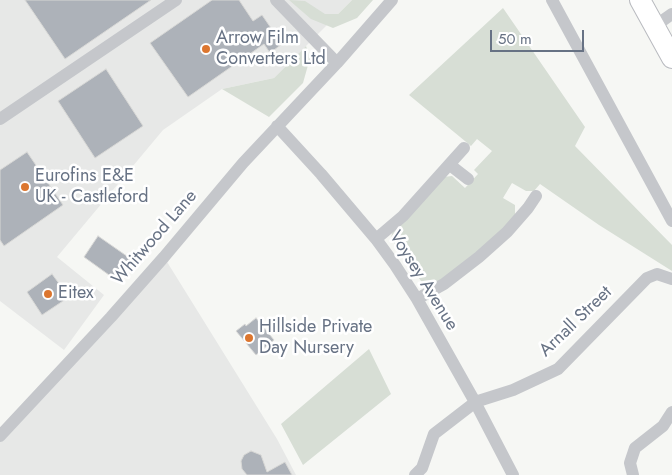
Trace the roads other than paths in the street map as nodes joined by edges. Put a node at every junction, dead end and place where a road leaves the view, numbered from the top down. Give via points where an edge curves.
1 (176, 0) edge
2 (276, 0) edge
3 (392, 0) edge
4 (552, 0) edge
5 (640, 0) edge
6 (672, 14) edge
7 (655, 26) junction
8 (672, 58) edge
9 (337, 62) junction
10 (0, 119) edge
11 (277, 126) junction
12 (464, 148) dead end
13 (450, 165) junction
14 (468, 179) dead end
15 (536, 196) dead end
16 (672, 220) edge
17 (376, 239) junction
18 (672, 279) edge
19 (417, 299) junction
20 (475, 402) junction
21 (672, 412) edge
22 (0, 436) edge
23 (415, 475) edge
24 (513, 475) edge
25 (633, 475) edge

1 - 10 street
2 - 9 street
3 - 9 street, Whitwood Lane
4 - 16 street
5 - 7 main road
6 - 7 street
7 - 8 main road
9 - 11 street, Whitwood Lane
11 - 17 street, Voysey Avenue
11 - 22 street, Whitwood Lane via 110,317
12 - 13 street
13 - 14 street
13 - 17 street via 403,216
15 - 19 street via 507,232 479,257 444,284
17 - 19 street, Voysey Avenue
18 - 20 street, Arnall Street via 657,274 646,278 558,369 513,390
19 - 20 street, Voysey Avenue
20 - 23 street via 434,434 422,468
20 - 24 street, Voysey Avenue
21 - 25 street via 663,426 635,448 630,463

